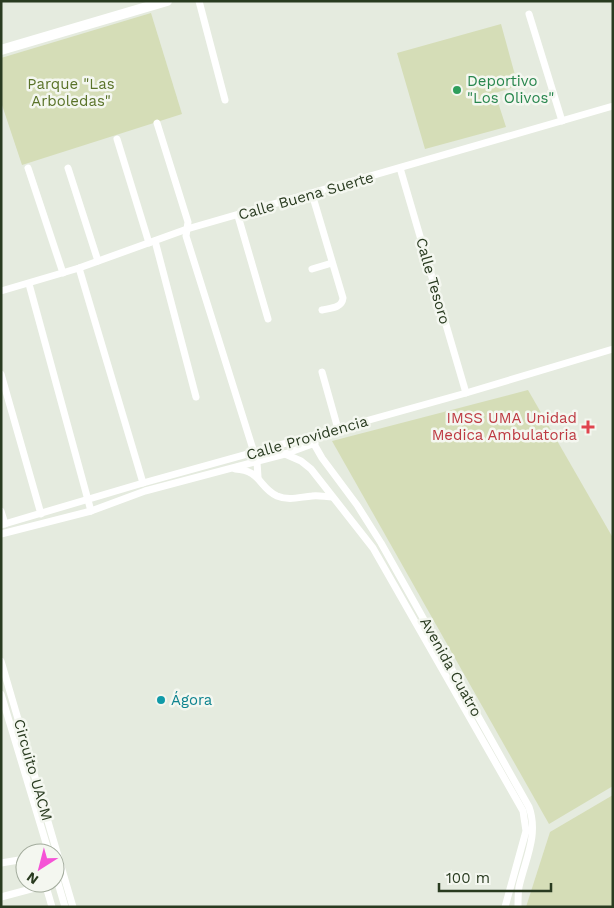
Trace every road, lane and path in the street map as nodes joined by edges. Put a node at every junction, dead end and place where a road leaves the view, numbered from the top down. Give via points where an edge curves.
1 (167, 1) edge
2 (199, 1) edge
3 (529, 14) dead end
4 (1, 50) edge
5 (225, 100) dead end
6 (613, 106) edge
7 (562, 121) junction
8 (157, 123) dead end
9 (118, 139) dead end
10 (28, 168) dead end
11 (68, 168) dead end
12 (400, 168) junction
13 (312, 194) junction
14 (238, 216) junction
15 (187, 229) junction
16 (152, 242) junction
17 (98, 261) junction
18 (332, 263) junction
19 (79, 268) junction
20 (312, 269) dead end
21 (63, 272) junction
22 (29, 284) junction
23 (1, 291) edge
24 (322, 310) dead end
25 (268, 319) dead end
26 (613, 349) edge
27 (322, 372) dead end
28 (1, 374) edge
29 (466, 393) junction
30 (196, 397) dead end
31 (338, 429) junction
32 (324, 433) junction
33 (310, 437) junction
34 (313, 445) junction
35 (254, 453) junction
36 (285, 454) junction
37 (257, 462) junction
38 (227, 469) junction
39 (258, 477) junction
40 (143, 484) junction
41 (332, 497) junction
42 (88, 500) junction
43 (1, 511) edge
44 (91, 511) junction
45 (41, 514) junction
46 (3, 524) edge
47 (1, 534) edge
48 (1, 661) edge
49 (457, 677) junction
50 (449, 681) junction
51 (1, 694) edge
52 (46, 843) edge
53 (15, 861) edge
54 (1, 863) edge
55 (15, 893) edge
56 (48, 893) edge
57 (61, 893) edge
58 (1, 897) edge
59 (52, 907) edge
60 (65, 907) edge
61 (73, 907) edge
62 (505, 907) edge
63 (518, 907) edge

1 - 4 street
2 - 5 street
3 - 7 street
6 - 7 street, Calle Buena Suerte
7 - 12 street, Calle Buena Suerte
8 - 15 street via 188,222
9 - 16 street
10 - 21 street
11 - 17 street
12 - 13 street, Calle Buena Suerte
12 - 29 street, Calle Tesoro
13 - 14 street, Calle Buena Suerte
13 - 18 street
14 - 15 street, Calle Buena Suerte
14 - 25 street
15 - 16 street, Calle Buena Suerte
15 - 35 street via 186,236
16 - 17 street, Calle Buena Suerte
16 - 30 street
17 - 19 street, Calle Buena Suerte
18 - 20 street
18 - 24 street via 343,302 340,306
19 - 21 street, Calle Buena Suerte
19 - 40 street
21 - 22 street, Calle Buena Suerte
22 - 23 street, Calle Buena Suerte
22 - 42 street
26 - 29 street, Calle Providencia
27 - 31 street
28 - 45 street
29 - 31 street, Calle Providencia
31 - 32 street, Calle Providencia
32 - 33 street, Calle Providencia
32 - 34 street
33 - 34 street, Avenida Cuatro
33 - 35 street, Calle Providencia
34 - 36 street, Calle Providencia
34 - 49 street, Avenida Cuatro via 381,543
35 - 37 street
35 - 40 street, Calle Providencia
36 - 37 street, Calle Providencia
36 - 41 street, Avenida Cuatro via 311,469
37 - 38 street, Calle Providencia
37 - 39 street
38 - 39 street via 243,470
38 - 44 street, Calle Providencia via 145,491
39 - 41 street via 268,490 279,497
40 - 42 street, Calle Providencia
41 - 50 street, Avenida Cuatro via 373,548
42 - 44 street
42 - 45 street, Calle Providencia
43 - 46 street
44 - 47 street, Calle Providencia
45 - 46 street, Calle Providencia
48 - 61 street, Circuito UACM
49 - 50 street
49 - 63 street, Avenida Cuatro via 533,818 531,847 519,888
50 - 62 street, Avenida Cuatro via 526,821
51 - 52 street
53 - 54 street
55 - 58 street
56 - 59 street
57 - 60 street

